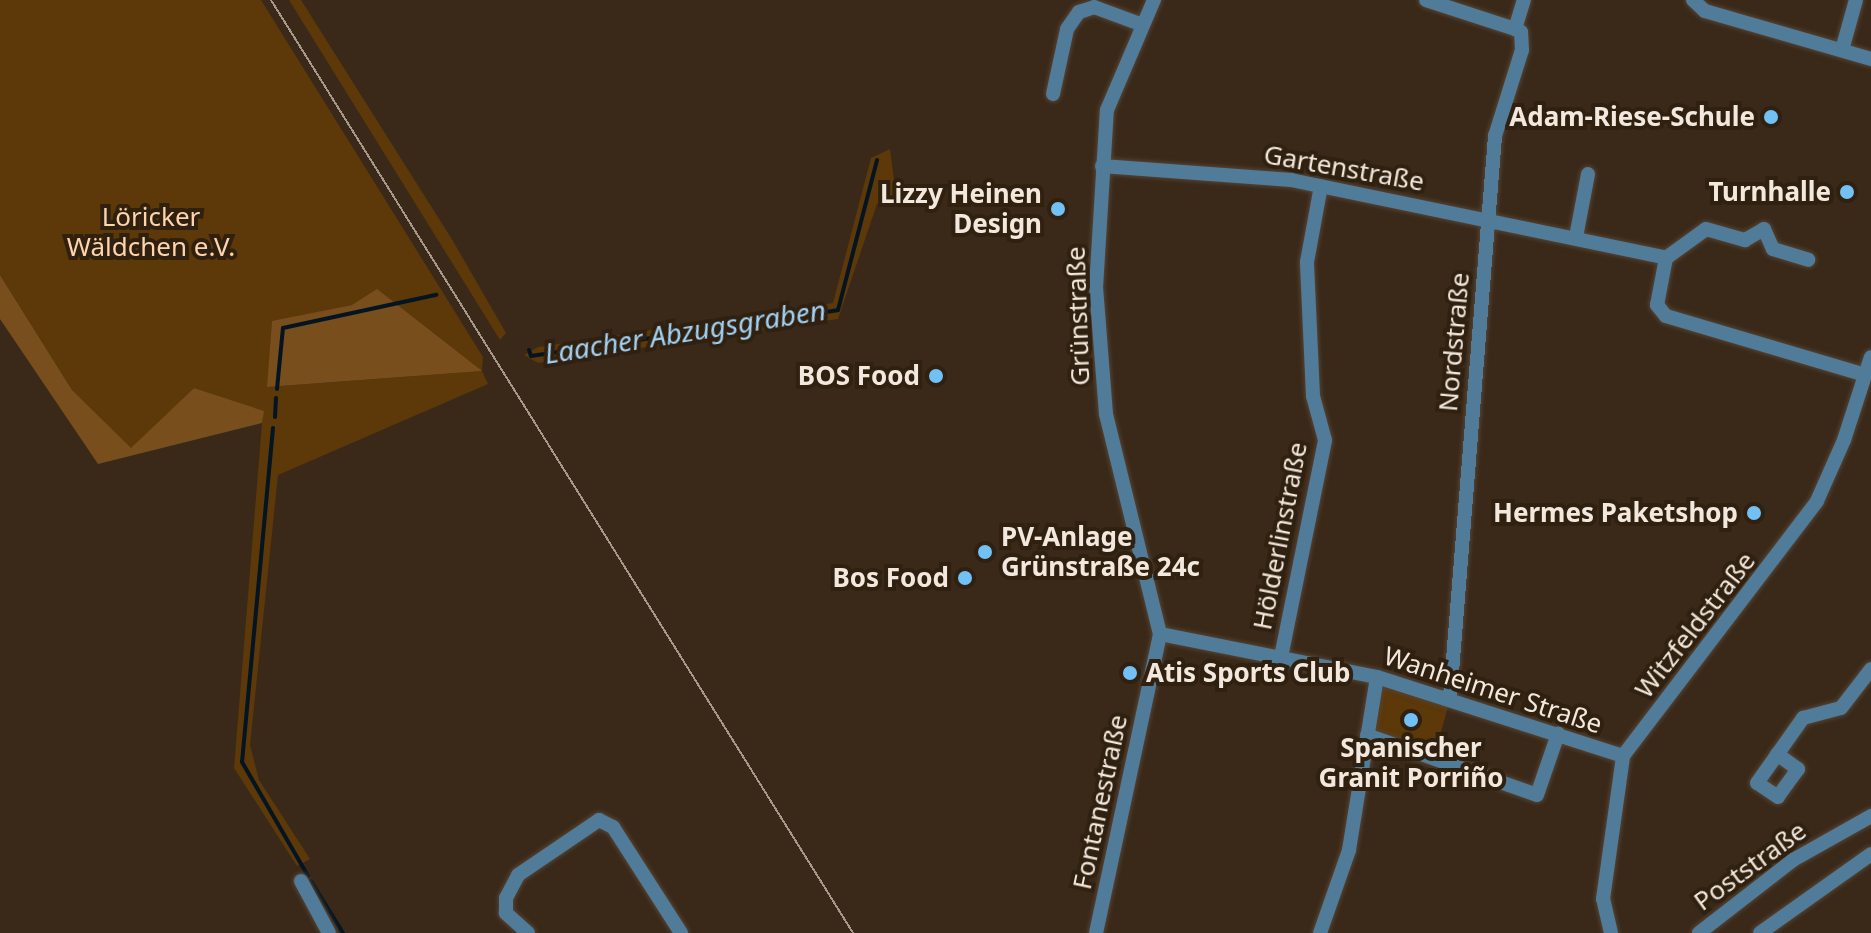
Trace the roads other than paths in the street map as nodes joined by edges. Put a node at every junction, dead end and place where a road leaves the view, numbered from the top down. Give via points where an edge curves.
1 (1154, 0) edge
2 (1426, 0) edge
3 (1524, 0) edge
4 (1693, 0) edge
5 (1856, 0) edge
6 (1095, 4) edge
7 (1143, 25) junction
8 (1515, 29) junction
9 (1842, 50) junction
10 (1871, 59) edge
11 (1053, 94) dead end
12 (1102, 166) junction
13 (1588, 174) dead end
14 (1321, 186) junction
15 (1488, 219) junction
16 (1576, 237) junction
17 (1666, 258) junction
18 (1808, 260) dead end
19 (1871, 357) edge
20 (1865, 375) junction
21 (1160, 634) junction
22 (1281, 657) junction
23 (1871, 669) edge
24 (1377, 677) junction
25 (1450, 697) junction
26 (1558, 734) junction
27 (1367, 735) junction
28 (1777, 754) dead end
29 (1623, 756) junction
30 (1871, 816) edge
31 (1871, 854) edge
32 (301, 881) dead end
33 (329, 933) edge
34 (528, 933) edge
35 (681, 933) edge
36 (1096, 933) edge
37 (1320, 933) edge
38 (1611, 933) edge
39 (1699, 933) edge
40 (1760, 933) edge

1 - 7 street, Grünstraße
2 - 8 street
3 - 8 street, Nordstraße
4 - 9 street via 1705,11
5 - 9 street
6 - 7 street
6 - 11 street via 1079,12 1067,29
7 - 12 street, Grünstraße via 1107,110
8 - 15 street, Nordstraße via 1521,32 1522,50 1495,136
9 - 10 street
12 - 14 street, Gartenstraße
12 - 21 street, Grünstraße via 1096,288 1106,414
13 - 16 street
14 - 15 street, Gartenstraße
14 - 22 street, Hölderlinstraße via 1307,262 1313,396 1325,440
15 - 16 street, Gartenstraße
15 - 25 street, Nordstraße
16 - 17 street, Gartenstraße
17 - 18 street via 1706,229 1745,240 1764,229 1773,249
17 - 20 street via 1657,305 1666,316
19 - 20 street, Witzfeldstraße
20 - 29 street, Witzfeldstraße via 1833,470 1803,522
21 - 22 street, Wanheimer Straße
21 - 36 street, Fontanestraße
22 - 24 street, Wanheimer Straße
23 - 28 street via 1841,708 1803,718
24 - 25 street, Wanheimer Straße
24 - 27 street
25 - 26 street, Wanheimer Straße
26 - 27 street via 1537,795
26 - 29 street, Wanheimer Straße
27 - 37 street via 1349,850
29 - 38 street, Witzfeldstraße via 1603,899
30 - 39 street, Poststraße via 1793,860
31 - 40 street
32 - 33 street
34 - 35 street via 506,913 506,898 518,875 599,820 613,827

